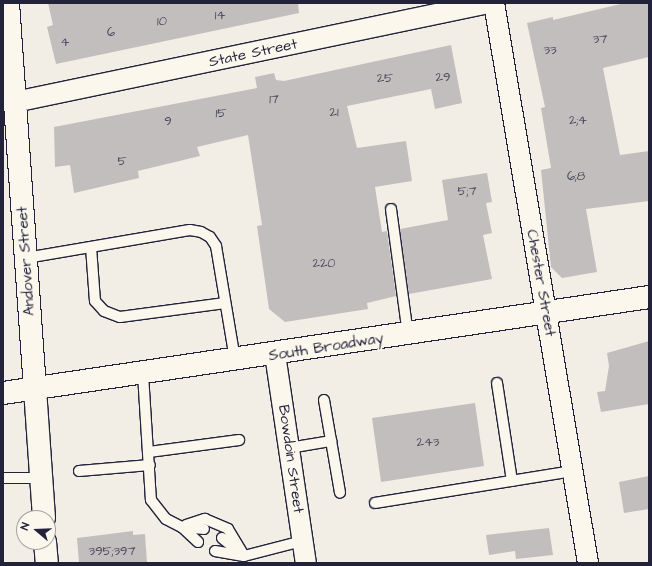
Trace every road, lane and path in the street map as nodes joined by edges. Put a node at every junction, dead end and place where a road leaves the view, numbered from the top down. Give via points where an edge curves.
1 (8, 3) edge
2 (490, 3) edge
3 (494, 3) edge
4 (15, 102) junction
5 (391, 209) dead end
6 (91, 247) junction
7 (26, 258) junction
8 (649, 297) edge
9 (226, 303) junction
10 (546, 313) junction
11 (408, 334) junction
12 (276, 354) junction
13 (235, 360) junction
14 (143, 374) junction
15 (497, 383) dead end
16 (35, 389) junction
17 (3, 393) edge
18 (324, 400) dead end
19 (239, 440) dead end
20 (331, 441) junction
21 (289, 448) junction
22 (149, 452) junction
23 (150, 465) junction
24 (79, 471) dead end
25 (572, 471) junction
26 (3, 478) edge
27 (41, 478) junction
28 (512, 480) junction
29 (340, 493) dead end
30 (375, 503) dead end
31 (43, 510) edge
32 (182, 527) junction
33 (204, 529) dead end
34 (222, 538) dead end
35 (302, 541) junction
36 (198, 542) dead end
37 (45, 550) edge
38 (215, 551) dead end
39 (244, 556) junction
40 (46, 563) edge
41 (306, 563) edge
42 (588, 563) edge

1 - 4 main road, Andover Street
2 - 4 street, State Street
3 - 10 street, Chester Street
4 - 7 main road, Andover Street
5 - 11 lane
6 - 7 lane
6 - 9 lane via 190,230 201,232 210,237 216,246
6 - 9 lane via 95,301 104,311 120,317
7 - 16 main road, Andover Street
8 - 10 main road, South Broadway
9 - 13 lane
10 - 11 main road, South Broadway
10 - 25 street, Chester Street
11 - 12 main road, South Broadway
12 - 13 main road, South Broadway
12 - 21 street, Bowdoin Street
13 - 14 main road, South Broadway
14 - 16 main road, South Broadway
14 - 22 lane
15 - 28 lane
16 - 17 main road, South Broadway
16 - 27 main road, Andover Street
18 - 20 lane
19 - 22 lane
20 - 21 lane
20 - 29 lane
21 - 35 street, Bowdoin Street
22 - 23 lane
23 - 24 lane
23 - 32 lane via 151,500 166,519
25 - 28 lane
25 - 42 street, Chester Street
26 - 27 lane
27 - 31 main road, Andover Street
28 - 30 lane
32 - 33 lane
32 - 36 lane
32 - 39 lane via 205,519 228,529
34 - 39 lane
35 - 39 lane
35 - 41 street, Bowdoin Street
37 - 40 main road
38 - 39 lane

